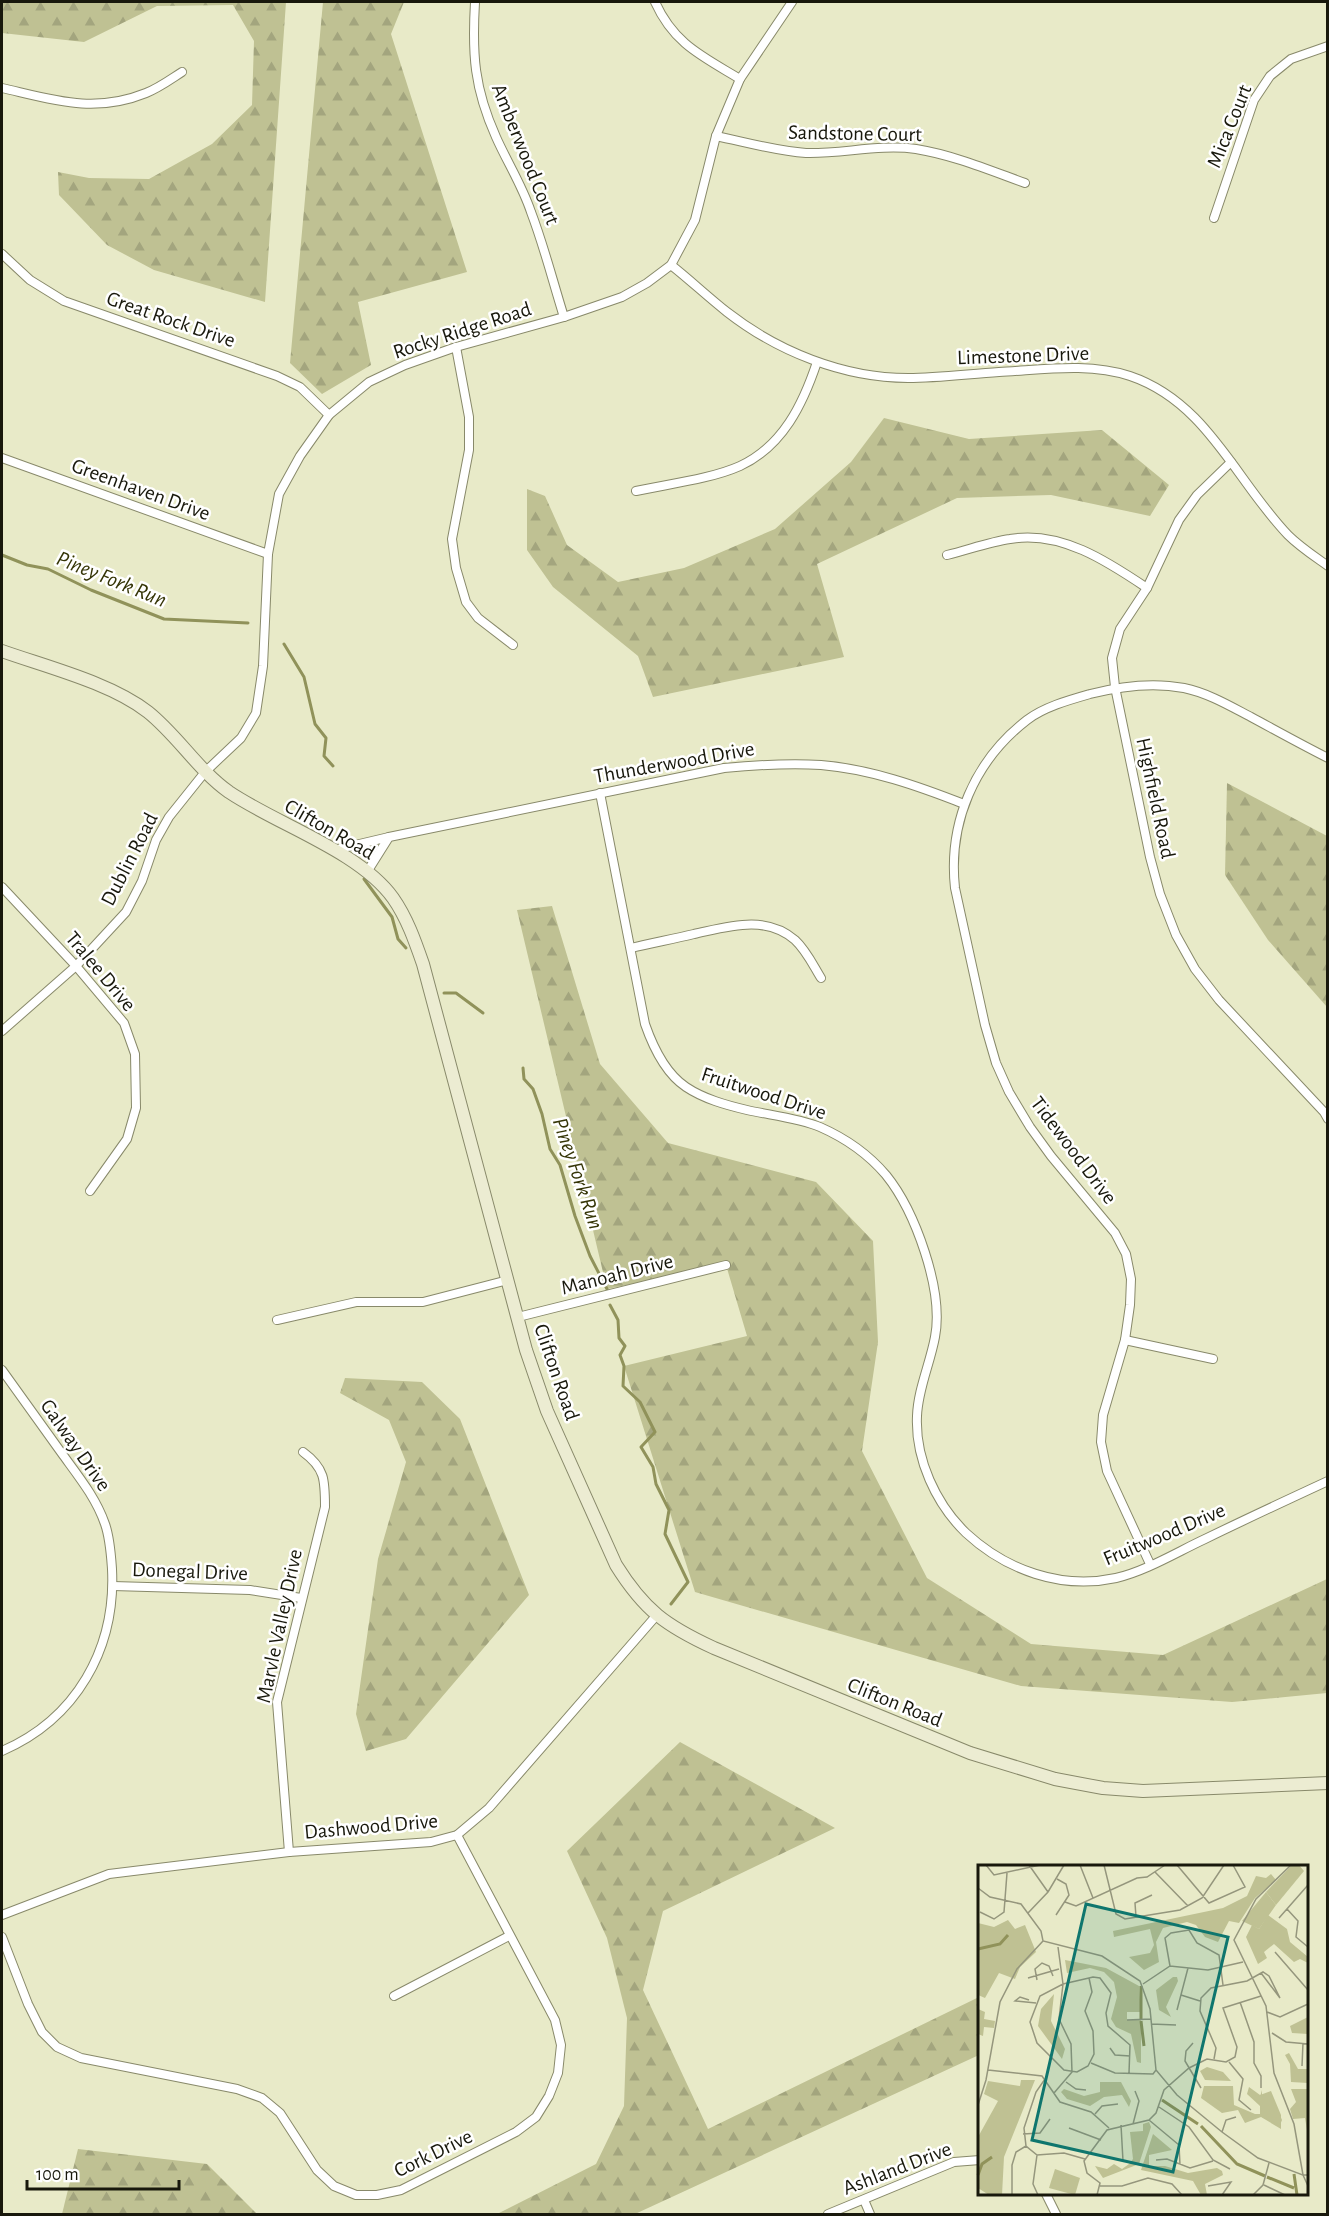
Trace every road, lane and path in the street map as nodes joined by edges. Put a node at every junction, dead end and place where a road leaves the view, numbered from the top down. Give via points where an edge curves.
1 (475, 2) edge
2 (656, 2) edge
3 (792, 2) edge
4 (1328, 46) edge
5 (182, 72) dead end
6 (740, 79) junction
7 (2, 88) edge
8 (716, 136) junction
9 (1025, 183) dead end
10 (1214, 218) dead end
11 (2, 254) edge
12 (671, 265) junction
13 (564, 317) junction
14 (456, 347) junction
15 (817, 362) junction
16 (329, 415) junction
17 (2, 458) edge
18 (1232, 462) junction
19 (636, 491) dead end
20 (268, 554) junction
21 (947, 555) dead end
22 (1328, 566) edge
23 (1147, 588) junction
24 (513, 645) dead end
25 (2, 651) edge
26 (1115, 687) junction
27 (1328, 758) edge
28 (205, 772) junction
29 (600, 793) junction
30 (964, 804) junction
31 (389, 837) junction
32 (334, 850) junction
33 (367, 872) junction
34 (2, 887) edge
35 (631, 948) junction
36 (76, 966) junction
37 (821, 978) dead end
38 (2, 1031) edge
39 (1328, 1119) edge
40 (90, 1191) dead end
41 (726, 1265) dead end
42 (508, 1280) junction
43 (518, 1317) junction
44 (277, 1320) dead end
45 (1125, 1340) junction
46 (1213, 1359) dead end
47 (2, 1370) edge
48 (303, 1452) dead end
49 (1328, 1481) edge
50 (1150, 1564) junction
51 (113, 1586) junction
52 (301, 1598) junction
53 (656, 1616) junction
54 (2, 1751) edge
55 (1328, 1783) edge
56 (457, 1835) junction
57 (289, 1852) junction
58 (2, 1915) edge
59 (509, 1936) junction
60 (2, 1937) edge
61 (394, 1996) dead end
62 (978, 2160) edge
63 (1047, 2195) edge
64 (864, 2200) junction
65 (828, 2214) edge
66 (870, 2214) edge
67 (1056, 2214) edge

1 - 13 street, Amberwood Court via 472,43 484,107 531,211
2 - 6 street via 679,40
3 - 6 street, Rocky Ridge Road
4 - 10 street, Mica Court via 1291,59 1270,76 1254,100
5 - 7 street via 148,93 116,103 84,105
6 - 8 street, Rocky Ridge Road
8 - 9 street, Sandstone Court via 806,153 914,149 957,159
8 - 12 street, Rocky Ridge Road via 695,220
11 - 16 street, Great Rock Drive via 30,280 64,301 277,376 300,387
12 - 13 street, Rocky Ridge Road via 622,297
12 - 15 street, Limestone Drive via 728,313 766,338
13 - 14 street, Rocky Ridge Road
14 - 16 street, Rocky Ridge Road via 369,382
14 - 24 street via 469,417 469,450 452,540 456,568 466,602 478,618
15 - 18 street, Limestone Drive via 860,373 906,378 1059,369 1095,369 1129,376 1159,389 1189,412
15 - 19 street via 796,413 770,445 740,466
16 - 20 street, Rocky Ridge Road via 279,494
17 - 20 street, Greenhaven Drive
18 - 22 street, Limestone Drive via 1288,534
18 - 23 street, Highfield Road via 1197,495 1179,520
20 - 28 street, Rocky Ridge Road via 263,666 256,713 241,738
21 - 23 street via 1011,538 1044,539 1076,547
23 - 26 street, Highfield Road via 1120,629 1112,658
25 - 28 main road, Clifton Road via 98,686 140,706 171,733
26 - 27 street via 1157,685 1216,698
26 - 30 street, Tidewood Drive via 1065,701 1028,719 979,771
26 - 39 street, Highfield Road via 1150,857 1176,935 1219,1000
28 - 32 main road, Clifton Road via 241,800
28 - 36 street, Dublin Road via 156,840 126,912
29 - 30 street, Thunderwood Drive via 724,768 777,764 823,766 875,775
29 - 31 street, Thunderwood Drive
29 - 35 street, Fruitwood Drive
30 - 45 street, Tidewood Drive via 952,865 996,1063 1030,1127 1115,1233 1126,1254 1131,1279
31 - 32 street, Thunderwood Drive
31 - 33 street
32 - 33 main road, Clifton Road
33 - 42 main road, Clifton Road via 393,898 414,939
34 - 36 street, Tralee Drive
35 - 37 street via 739,924 760,924 795,940
35 - 50 street, Fruitwood Drive via 653,1046 684,1086 729,1105 819,1127 868,1156 901,1195 930,1271 936,1308 936,1335 917,1416 918,1443 926,1472 958,1526 1004,1561 1029,1573 1059,1580 1117,1578
36 - 38 street, Dublin Road
36 - 40 street, Tralee Drive via 123,1023 135,1054 136,1108 127,1139
41 - 43 street, Manoah Drive
42 - 43 main road, Clifton Road
42 - 44 street via 423,1302 356,1302
43 - 53 main road, Clifton Road via 539,1391 616,1565
45 - 46 street
45 - 50 street, Tidewood Drive via 1103,1415 1101,1442 1107,1471
47 - 51 street, Galway Drive via 92,1495 106,1525
48 - 52 street, Marvle Valley Drive via 317,1462 325,1482 325,1507
49 - 50 street, Fruitwood Drive
51 - 52 street, Donegal Drive via 250,1590
51 - 54 street, Galway Drive via 110,1616 90,1674 49,1724
52 - 57 street, Marvle Valley Drive via 277,1702
53 - 55 main road, Clifton Road via 690,1637 851,1705 969,1753 1035,1774 1085,1785 1143,1791
53 - 56 street, Dashwood Drive via 489,1808
56 - 57 street, Dashwood Drive via 431,1842
56 - 59 street, Cork Drive
57 - 58 street, Dashwood Drive via 109,1874
59 - 60 street, Cork Drive via 555,2020 561,2045 558,2073 549,2096 536,2117 516,2132 401,2190 377,2195 356,2195 334,2186 317,2170 280,2113 262,2098 237,2089 81,2058 57,2047 42,2032
59 - 61 street
62 - 64 street, Ashland Drive via 954,2162
63 - 67 street
64 - 65 street, Ashland Drive
64 - 66 street

